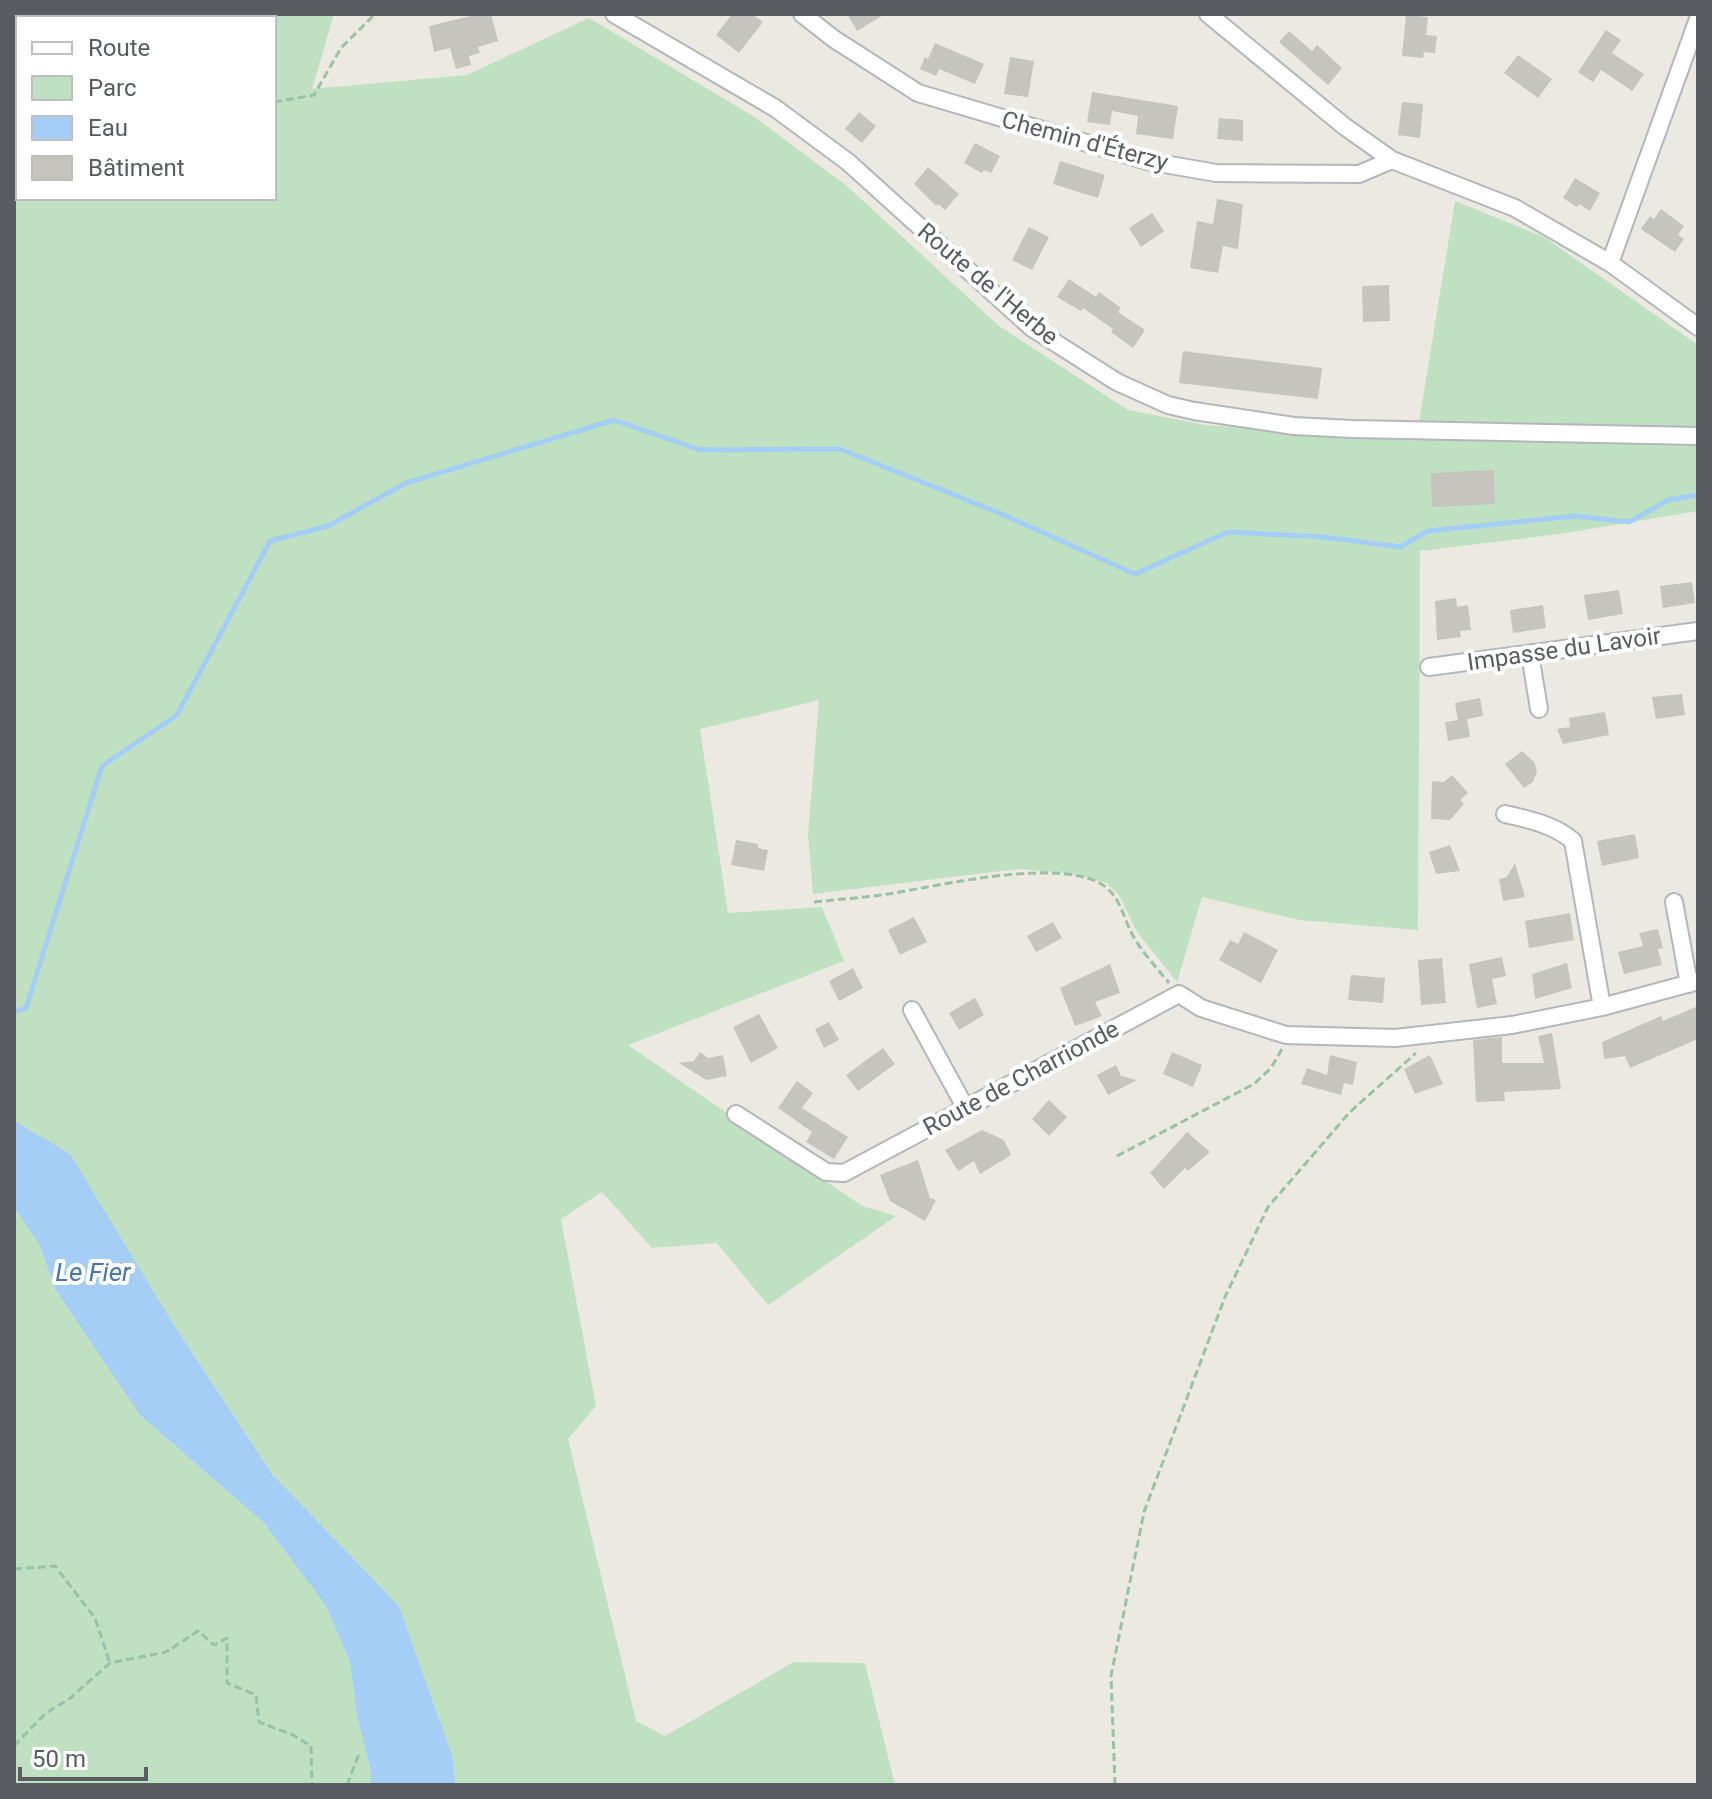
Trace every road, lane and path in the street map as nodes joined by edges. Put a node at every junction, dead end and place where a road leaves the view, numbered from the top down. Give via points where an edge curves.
1 (375, 14) edge
2 (614, 14) edge
3 (802, 14) edge
4 (1208, 14) edge
5 (1698, 19) edge
6 (276, 102) edge
7 (1392, 160) junction
8 (1610, 263) junction
9 (1698, 327) edge
10 (1698, 436) edge
11 (1698, 631) edge
12 (1530, 654) junction
13 (1429, 667) dead end
14 (1539, 709) dead end
15 (1505, 814) dead end
16 (814, 902) dead end
17 (1674, 902) dead end
18 (1694, 983) edge
19 (1179, 994) junction
20 (1602, 1007) junction
21 (912, 1010) dead end
22 (1286, 1035) junction
23 (1436, 1035) junction
24 (965, 1107) junction
25 (736, 1114) dead end
26 (1117, 1156) dead end
27 (14, 1569) edge
28 (110, 1663) junction
29 (14, 1746) edge
30 (359, 1754) dead end
31 (312, 1785) edge
32 (347, 1785) edge
33 (1115, 1785) edge

1 - 6 path via 341,48 314,95
2 - 10 street, Route de l'Herbe via 775,108 848,162 1032,328 1117,382 1168,405 1338,429
3 - 7 street, Chemin d'Éterzy via 918,93 1147,161 1216,173 1359,174
4 - 7 street
5 - 8 street
7 - 8 street via 1515,208
8 - 9 street
11 - 12 street, Impasse du Lavoir
12 - 13 street, Impasse du Lavoir
12 - 14 street
15 - 20 street via 1573,841
16 - 19 path via 986,877 1050,872 1089,880 1108,888 1133,936
17 - 18 street
18 - 20 street
19 - 22 street via 1201,1008
19 - 24 street, Route de Charrionde
20 - 23 street
21 - 24 street
22 - 23 street
22 - 26 path via 1280,1056 1254,1084
23 - 33 path via 1350,1112 1268,1207 1225,1297 1144,1512 1111,1676
24 - 25 street, Route de Charrionde via 844,1173 826,1172
27 - 28 path via 55,1566 95,1618
28 - 29 path via 46,1713
28 - 31 path via 166,1652 198,1631 214,1645 227,1638 227,1683 256,1695 259,1722 311,1746
30 - 32 path

